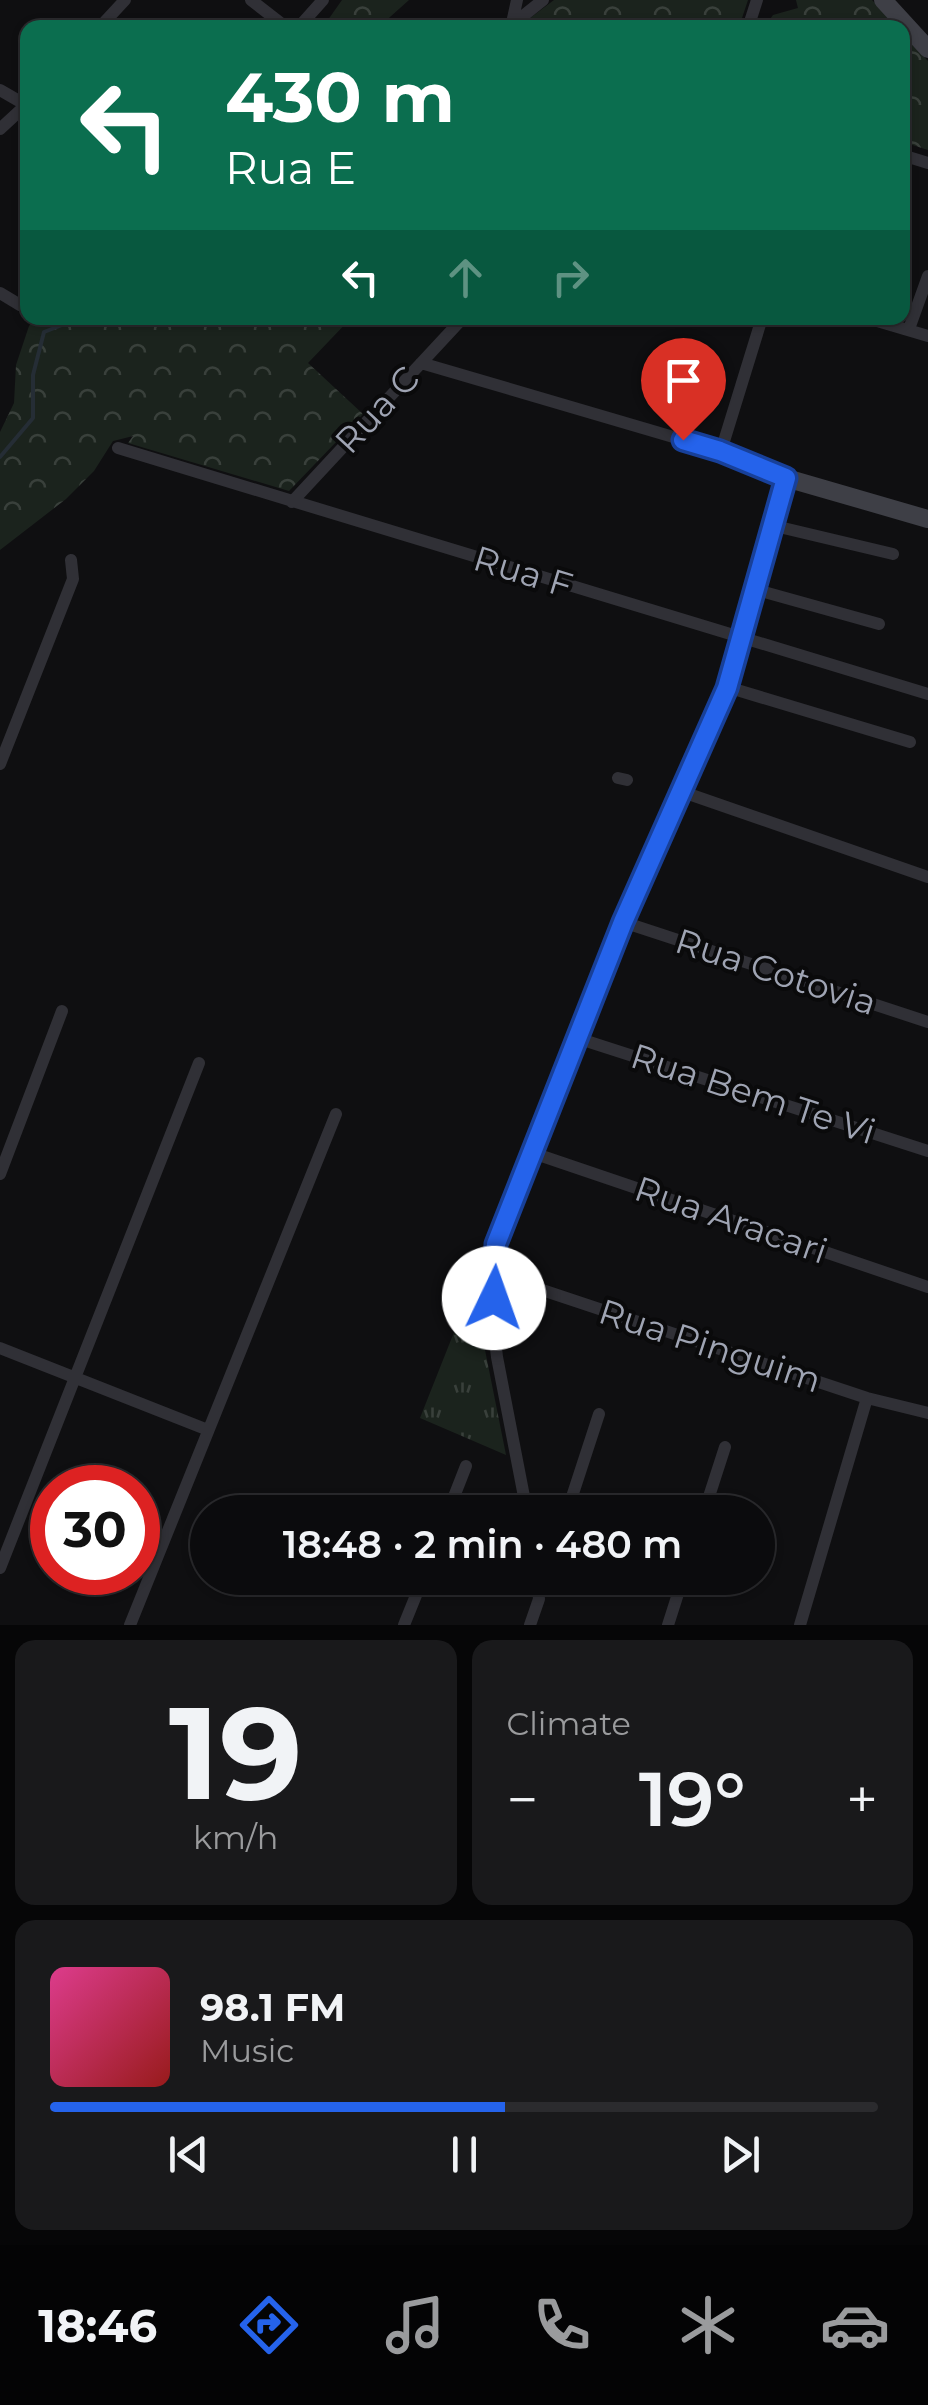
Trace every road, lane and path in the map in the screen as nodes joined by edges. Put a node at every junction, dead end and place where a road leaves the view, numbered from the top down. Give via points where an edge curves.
1 (125, 0) edge
2 (251, 0) edge
3 (322, 0) edge
4 (543, 0) edge
5 (883, 0) edge
6 (106, 20) edge
7 (277, 20) edge
8 (305, 20) edge
9 (518, 20) edge
10 (901, 20) edge
11 (910, 29) edge
12 (928, 49) edge
13 (20, 110) edge
14 (0, 128) edge
15 (928, 276) edge
16 (456, 325) edge
17 (760, 325) edge
18 (892, 325) edge
19 (909, 330) junction
20 (928, 336) edge
21 (421, 363) junction
22 (118, 448) dead end
23 (720, 451) junction
24 (786, 478) junction
25 (292, 502) junction
26 (928, 519) edge
27 (776, 526) junction
28 (893, 554) dead end
29 (71, 560) dead end
30 (758, 590) junction
31 (879, 624) dead end
32 (742, 638) junction
33 (727, 688) junction
34 (928, 694) edge
35 (910, 742) dead end
36 (0, 764) edge
37 (680, 791) junction
38 (928, 878) edge
39 (623, 922) junction
40 (62, 1012) dead end
41 (928, 1022) edge
42 (577, 1038) junction
43 (200, 1063) dead end
44 (336, 1114) dead end
45 (928, 1152) edge
46 (533, 1153) junction
47 (0, 1174) edge
48 (494, 1274) junction
49 (928, 1288) edge
50 (0, 1348) edge
51 (76, 1378) junction
52 (867, 1398) junction
53 (928, 1413) edge
54 (599, 1414) dead end
55 (208, 1430) junction
56 (725, 1447) dead end
57 (466, 1466) dead end
58 (455, 1495) edge
59 (524, 1495) edge
60 (573, 1495) edge
61 (709, 1495) edge
62 (0, 1568) edge
63 (416, 1595) edge
64 (538, 1595) edge
65 (540, 1595) edge
66 (678, 1595) edge
67 (538, 1600) junction
68 (130, 1625) edge
69 (404, 1625) edge
70 (530, 1625) edge
71 (668, 1625) edge
72 (800, 1625) edge

1 - 6 street
2 - 7 street
3 - 8 street
4 - 9 street
5 - 10 street
11 - 12 street
13 - 14 street
15 - 19 street
16 - 21 street, Rua C
17 - 23 street
18 - 19 street
19 - 20 street
21 - 23 street
21 - 25 street, Rua C
22 - 25 street, Rua F
23 - 24 street
24 - 26 street
24 - 27 street
25 - 32 street, Rua F
27 - 28 street
27 - 30 street
29 - 36 street via 74,579
30 - 31 street
30 - 32 street
32 - 33 street
32 - 34 street, Rua F
33 - 35 street
33 - 37 street
37 - 38 street
37 - 39 street
39 - 41 street, Rua Cotovia
39 - 42 street
40 - 47 street
42 - 45 street, Rua Bem Te Vi
42 - 46 street
43 - 51 street
44 - 55 street
46 - 48 street via 496,1244
46 - 49 street, Rua Aracari
48 - 52 street, Rua Pinguim
48 - 59 street via 497,1357
50 - 51 street
51 - 55 street
51 - 62 street
52 - 53 street, Rua Pinguim
52 - 72 street
54 - 60 street
55 - 68 street
56 - 61 street
57 - 58 street
63 - 69 street
64 - 67 street
65 - 67 street
66 - 71 street
67 - 70 street

